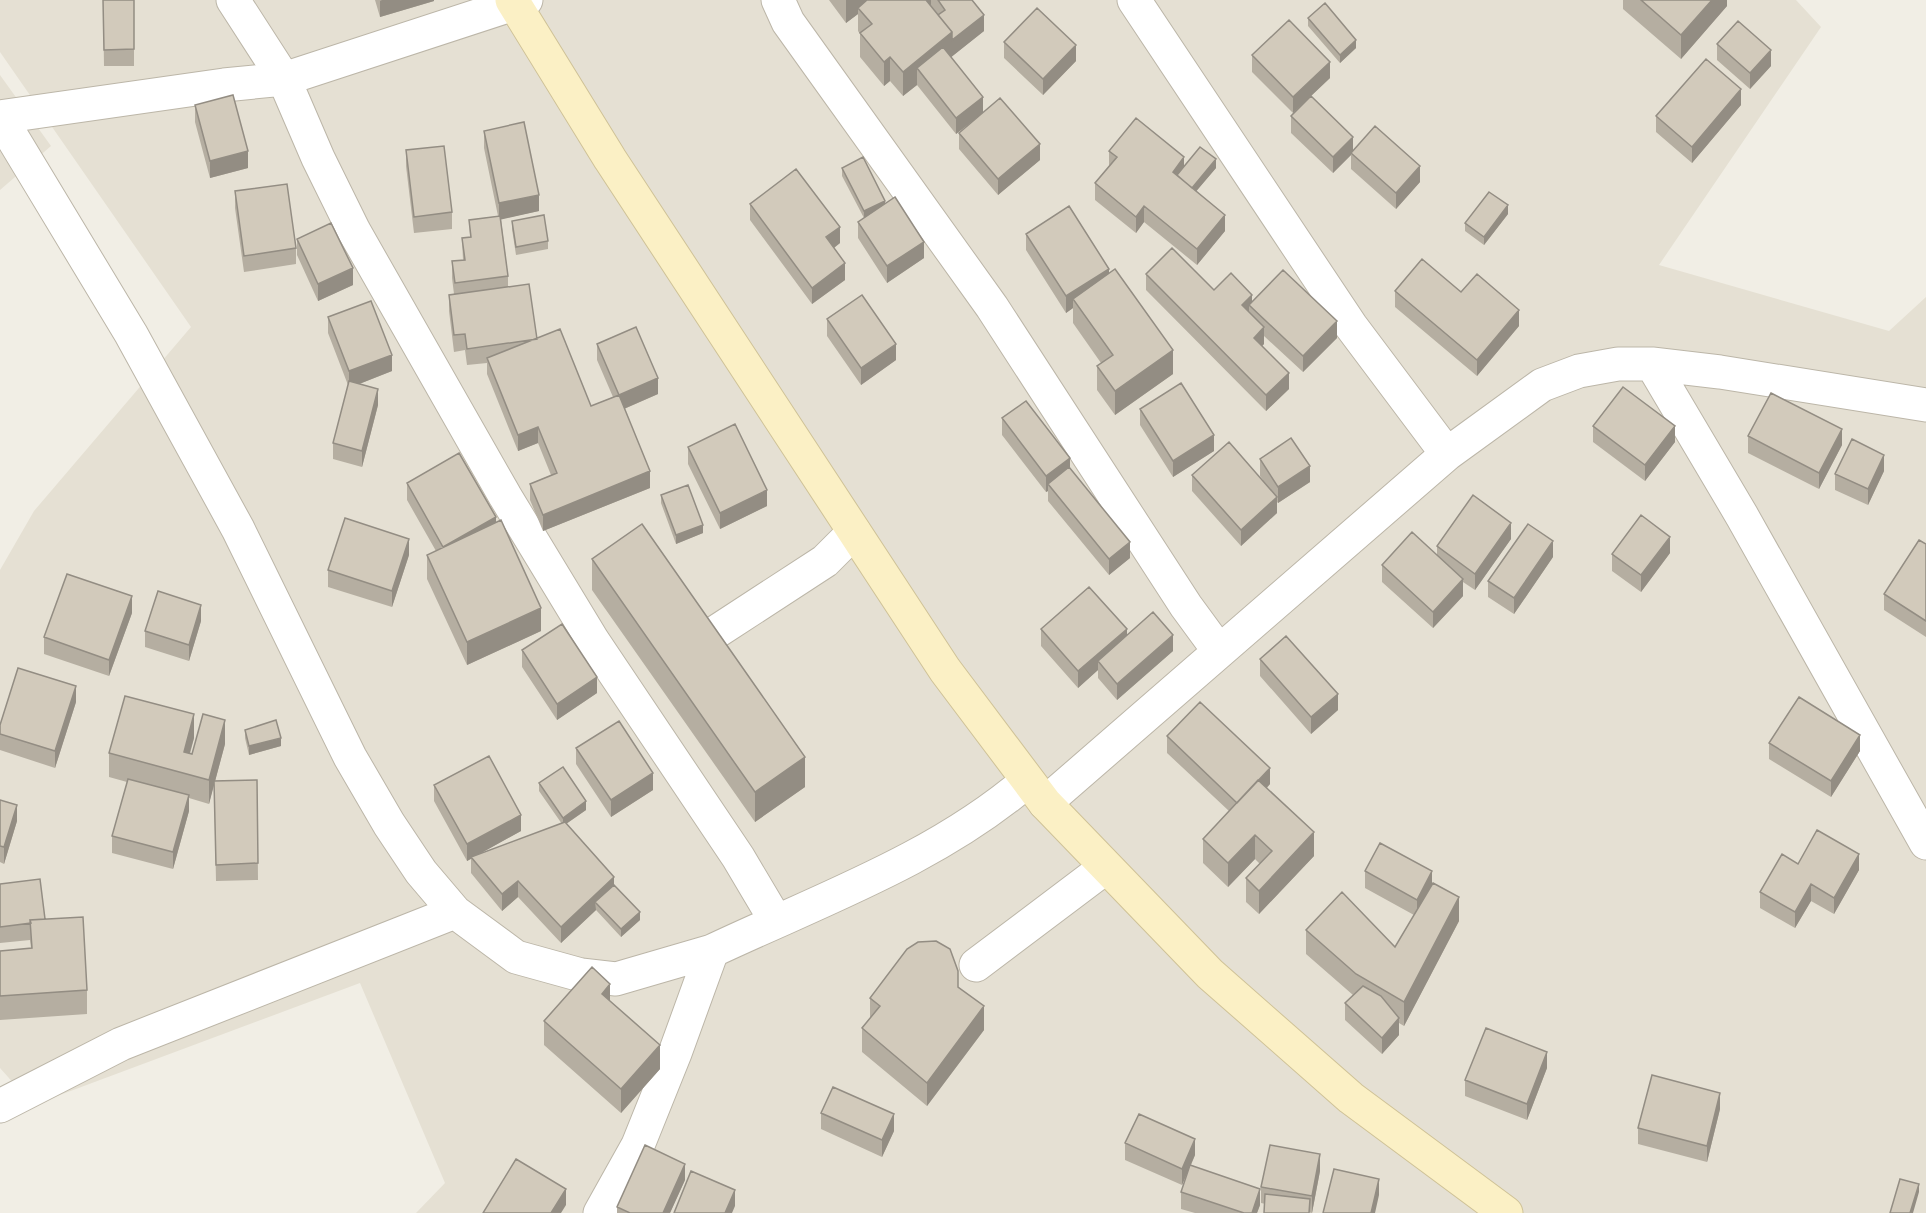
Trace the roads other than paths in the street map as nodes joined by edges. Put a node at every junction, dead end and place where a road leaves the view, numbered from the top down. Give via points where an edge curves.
1 (233, 0) edge
2 (778, 0) edge
3 (1134, 0) edge
4 (517, 1) edge
5 (284, 79) junction
6 (0, 117) edge
7 (1652, 364) junction
8 (1926, 405) edge
9 (1447, 454) junction
10 (854, 532) junction
11 (716, 632) edge
12 (1220, 651) junction
13 (1036, 792) junction
14 (1926, 843) edge
15 (1106, 867) junction
16 (455, 912) junction
17 (776, 921) junction
18 (712, 951) junction
19 (976, 965) dead end
20 (0, 1106) edge
21 (1493, 1209) edge
22 (600, 1213) edge

1 - 5 street
2 - 12 street via 788,22 992,307 1179,596
3 - 9 street via 1351,326
4 - 5 street
4 - 10 main road via 616,169
5 - 6 street
5 - 17 street via 354,231 505,496 587,631 738,857
6 - 16 street via 159,386 238,529 350,757 415,862
7 - 8 street
7 - 9 street via 1618,364 1579,371 1542,385
7 - 14 street
9 - 12 street
10 - 11 street via 825,561
10 - 13 main road via 945,670
12 - 13 street via 1159,707
13 - 15 main road
13 - 17 street via 895,867
15 - 19 street
15 - 21 main road via 1210,974 1343,1090
16 - 18 street via 516,957 581,975 616,979
16 - 20 street via 120,1044
17 - 18 street
18 - 22 street via 638,1145

